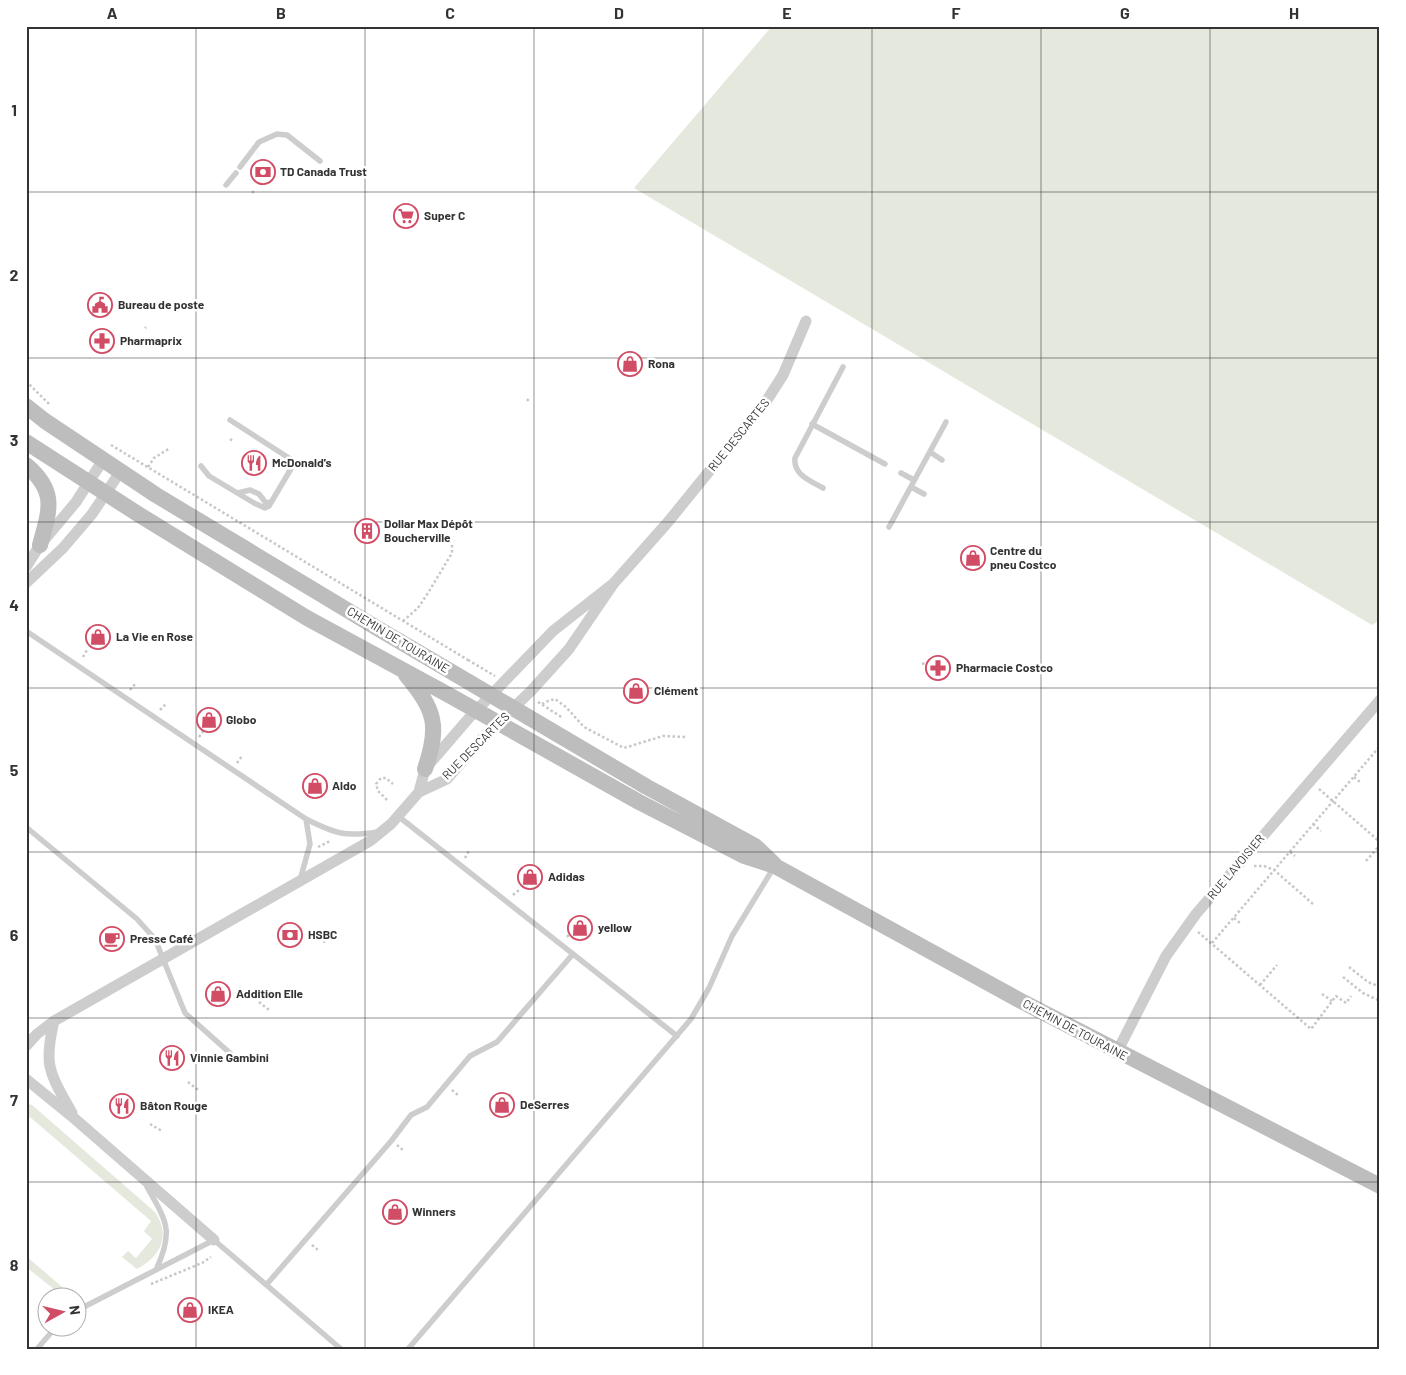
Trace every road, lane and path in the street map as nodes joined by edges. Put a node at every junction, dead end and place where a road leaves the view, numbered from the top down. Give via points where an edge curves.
1 (320, 160) dead end
2 (240, 167) dead end
3 (236, 173) dead end
4 (226, 186) dead end
5 (806, 321) dead end
6 (843, 367) dead end
7 (26, 381) edge
8 (530, 397) dead end
9 (527, 401) dead end
10 (51, 405) dead end
11 (26, 406) edge
12 (230, 420) dead end
13 (946, 422) dead end
14 (812, 424) junction
15 (230, 439) dead end
16 (26, 442) edge
17 (234, 442) dead end
18 (111, 445) dead end
19 (170, 448) dead end
20 (930, 452) junction
21 (103, 460) junction
22 (942, 460) dead end
23 (884, 464) dead end
24 (26, 465) edge
25 (201, 466) dead end
26 (148, 467) junction
27 (120, 472) junction
28 (901, 473) dead end
29 (914, 480) junction
30 (89, 483) junction
31 (911, 487) junction
32 (824, 488) dead end
33 (238, 493) junction
34 (107, 494) junction
35 (924, 494) dead end
36 (271, 502) junction
37 (889, 527) dead end
38 (40, 545) junction
39 (452, 545) dead end
40 (26, 568) edge
41 (26, 583) edge
42 (614, 583) junction
43 (403, 621) junction
44 (26, 631) edge
45 (929, 662) dead end
46 (922, 664) dead end
47 (466, 666) dead end
48 (399, 668) junction
49 (492, 695) junction
50 (1380, 700) edge
51 (542, 704) dead end
52 (514, 708) junction
53 (477, 710) junction
54 (499, 722) junction
55 (686, 737) dead end
56 (1380, 746) edge
57 (1376, 750) junction
58 (1380, 753) edge
59 (426, 769) junction
60 (1353, 777) junction
61 (1360, 782) dead end
62 (393, 784) dead end
63 (1319, 789) dead end
64 (419, 792) junction
65 (387, 800) dead end
66 (1333, 801) junction
67 (398, 816) junction
68 (306, 819) junction
69 (1313, 824) junction
70 (26, 827) edge
71 (382, 831) junction
72 (1321, 831) dead end
73 (330, 840) dead end
74 (1299, 840) junction
75 (1303, 843) dead end
76 (1380, 844) edge
77 (314, 848) dead end
78 (1290, 852) junction
79 (1295, 856) dead end
80 (1366, 861) dead end
81 (775, 866) junction
82 (1254, 866) dead end
83 (1274, 870) junction
84 (300, 881) junction
85 (1259, 888) junction
86 (1263, 892) dead end
87 (1313, 904) dead end
88 (1234, 918) junction
89 (1240, 923) dead end
90 (1198, 932) dead end
91 (317, 933) dead end
92 (1212, 943) junction
93 (326, 944) dead end
94 (573, 954) junction
95 (163, 959) junction
96 (1278, 965) dead end
97 (1349, 967) dead end
98 (1343, 977) dead end
99 (1260, 985) junction
100 (1380, 988) edge
101 (1322, 994) dead end
102 (1351, 996) dead end
103 (1332, 1001) junction
104 (1380, 1001) edge
105 (259, 1002) dead end
106 (269, 1010) dead end
107 (54, 1021) junction
108 (677, 1036) junction
109 (26, 1046) edge
110 (1116, 1052) junction
111 (231, 1054) dead end
112 (26, 1079) edge
113 (188, 1082) dead end
114 (198, 1090) dead end
115 (75, 1119) junction
116 (150, 1124) dead end
117 (162, 1132) dead end
118 (143, 1179) junction
119 (1380, 1186) edge
120 (214, 1240) junction
121 (156, 1270) junction
122 (267, 1284) junction
123 (88, 1305) edge
124 (46, 1338) edge
125 (36, 1349) edge
126 (341, 1349) edge
127 (408, 1349) edge

1 - 2 lane via 287,135 277,134 259,142
3 - 4 lane
5 - 42 street, RUE DESCARTES via 783,375 767,400
6 - 14 lane
7 - 10 path
8 - 9 path
11 - 21 street, CHEMIN DE TOURAINE
12 - 36 lane via 292,460 292,467
13 - 20 lane
14 - 23 lane
14 - 32 lane via 794,464 798,473
15 - 17 path
16 - 30 street, CHEMIN DE TOURAINE
18 - 26 path, CHEMIN DE TOURAINE
19 - 26 path via 154,458
20 - 22 lane
20 - 29 lane
21 - 27 street, CHEMIN DE TOURAINE
21 - 30 street
24 - 38 street via 47,489 49,504
25 - 33 lane via 209,476
26 - 43 path, CHEMIN DE TOURAINE
27 - 34 street
27 - 49 street, CHEMIN DE TOURAINE
28 - 29 lane
29 - 31 lane
30 - 34 street, CHEMIN DE TOURAINE
30 - 38 street
31 - 35 lane
31 - 37 lane
33 - 36 lane via 250,490 259,494 266,503
33 - 36 lane via 260,506 269,506
34 - 41 street via 63,548
34 - 48 street, CHEMIN DE TOURAINE via 307,618
38 - 40 street
39 - 43 path via 452,553 428,593 418,608
42 - 49 street, RUE DESCARTES via 553,631
42 - 52 street, RUE DESCARTES via 569,649
43 - 47 path, CHEMIN DE TOURAINE via 468,660
44 - 68 lane
45 - 46 path
48 - 53 street, CHEMIN DE TOURAINE
48 - 59 street via 425,698 432,715 433,740
49 - 52 street, CHEMIN DE TOURAINE
49 - 53 street, RUE DESCARTES
50 - 110 street, RUE LAVOISIER via 1196,914 1166,956
51 - 55 path via 555,699 584,727 624,748 663,736
52 - 54 street, RUE DESCARTES
52 - 81 street, CHEMIN DE TOURAINE via 755,846
53 - 54 street, CHEMIN DE TOURAINE
53 - 59 street, RUE DESCARTES
54 - 64 street, RUE DESCARTES via 447,779
54 - 81 street, CHEMIN DE TOURAINE via 674,820 744,856
56 - 57 path
57 - 58 path
57 - 60 path
59 - 64 street, RUE DESCARTES
60 - 61 path
60 - 66 path
62 - 65 path via 386,778 381,778 376,784
63 - 66 path
64 - 67 street
66 - 69 path
66 - 76 path
67 - 71 street
67 - 94 lane
68 - 71 lane via 340,834
68 - 84 lane via 310,844
69 - 72 path
69 - 74 path
70 - 95 lane via 137,919 155,939
71 - 84 street
73 - 77 path
74 - 75 path
74 - 78 path
76 - 80 path
78 - 79 path
78 - 83 path
81 - 108 lane via 732,936 691,1020
81 - 110 street, CHEMIN DE TOURAINE
82 - 83 path
83 - 85 path
83 - 87 path
84 - 95 street
85 - 86 path
85 - 88 path
88 - 89 path
88 - 92 path
90 - 92 path
91 - 93 path
92 - 99 path
94 - 108 lane
94 - 122 lane via 497,1042 470,1056 427,1107 411,1115
95 - 107 street
95 - 111 lane via 185,1013
96 - 99 path
97 - 100 path
98 - 104 path
99 - 103 path via 1311,1028
101 - 103 path
102 - 103 path via 1346,1003 1336,996
105 - 106 path
107 - 109 street
107 - 115 street via 49,1042 49,1069
108 - 127 lane
110 - 119 street, CHEMIN DE TOURAINE
112 - 115 street
113 - 114 path
115 - 118 street
116 - 117 path
118 - 120 street
118 - 121 lane via 165,1220 167,1232 164,1253
120 - 121 lane
120 - 122 lane
121 - 123 lane
122 - 126 lane
124 - 125 lane

